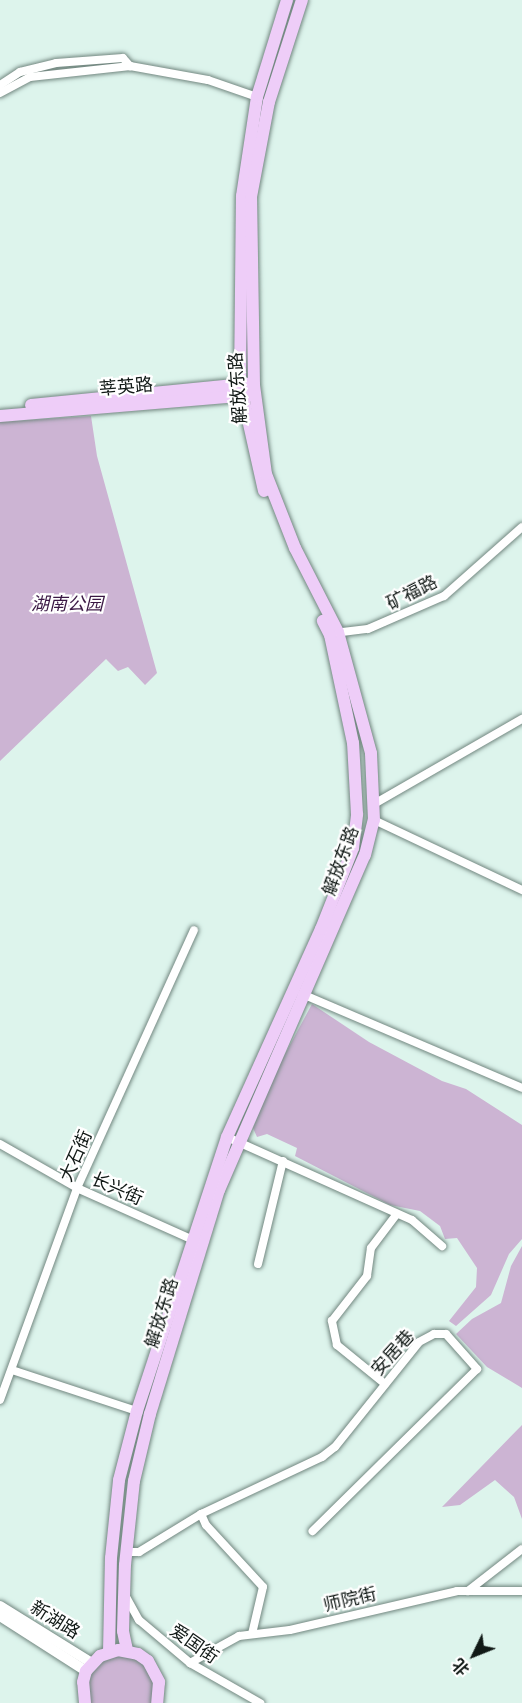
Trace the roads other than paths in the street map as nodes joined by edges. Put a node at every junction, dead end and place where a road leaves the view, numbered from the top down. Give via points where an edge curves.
1 (287, 0) edge
2 (302, 0) edge
3 (130, 66) junction
4 (0, 85) edge
5 (0, 93) edge
6 (257, 97) junction
7 (241, 390) junction
8 (254, 390) junction
9 (0, 408) edge
10 (0, 416) edge
11 (522, 527) edge
12 (334, 633) junction
13 (522, 719) edge
14 (374, 804) junction
15 (374, 820) junction
16 (522, 890) edge
17 (194, 930) dead end
18 (302, 994) junction
19 (522, 1088) edge
20 (232, 1139) junction
21 (1, 1146) edge
22 (283, 1161) junction
23 (77, 1188) junction
24 (396, 1215) junction
25 (193, 1240) junction
26 (442, 1246) dead end
27 (258, 1264) dead end
28 (12, 1370) junction
29 (385, 1384) junction
30 (0, 1400) edge
31 (137, 1411) junction
32 (201, 1514) junction
33 (313, 1531) dead end
34 (522, 1549) edge
35 (126, 1552) junction
36 (468, 1591) junction
37 (522, 1592) edge
38 (124, 1594) junction
39 (0, 1606) edge
40 (0, 1616) edge
41 (252, 1634) junction
42 (126, 1650) junction
43 (109, 1652) junction
44 (190, 1663) junction
45 (89, 1667) junction
46 (161, 1700) edge
47 (85, 1703) edge
48 (260, 1703) edge

1 - 6 main road, 解放东路
2 - 8 main road, 解放东路 via 269,102 251,197
3 - 4 street via 123,58 45,65 20,72
3 - 5 street via 30,77
3 - 6 street via 208,80
6 - 7 main road, 解放东路 via 242,196
7 - 8 main road, 莘英路
7 - 9 main road, 莘英路
7 - 10 main road, 莘英路
7 - 12 main road, 解放东路 via 258,476 287,551
8 - 12 main road, 解放东路 via 266,474
11 - 12 street, 矿福路 via 444,596 368,630
12 - 14 main road, 解放东路 via 371,753
12 - 20 main road, 解放东路 via 353,743 357,814 352,848
13 - 14 street
14 - 15 main road, 解放东路
15 - 16 street
15 - 18 main road, 解放东路 via 365,855
17 - 23 street, 大石街
18 - 19 street
18 - 20 main road, 解放东路
20 - 22 street
20 - 25 main road, 解放东路
20 - 35 main road, 解放东路 via 150,1414 134,1481
21 - 23 street, 长兴街
22 - 24 street
22 - 27 street
23 - 25 street, 长兴街
23 - 28 street, 大石街
24 - 26 street via 412,1220
24 - 29 street via 371,1248 368,1276 332,1321 337,1345
25 - 31 main road, 解放东路
28 - 30 street, 大石街
28 - 31 street
29 - 32 street, 安居巷 via 335,1447 322,1457
29 - 33 street, 安居巷 via 419,1342 434,1334 446,1334 477,1368
31 - 43 main road, 解放东路 via 119,1480 111,1558
32 - 35 street, 安居巷 via 139,1552
32 - 41 street via 206,1525 263,1587
34 - 36 street
35 - 38 main road, 解放东路
36 - 37 street, 师院街
36 - 41 street, 师院街
38 - 42 main road, 解放东路
38 - 44 street, 爱国街 via 139,1620
39 - 45 main road, 新湖路
40 - 45 main road, 新湖路
41 - 44 street, 师院街 via 239,1636
42 - 43 main road
42 - 46 main road via 152,1666
43 - 45 main road
44 - 48 street, 爱国街
45 - 47 main road via 82,1682

